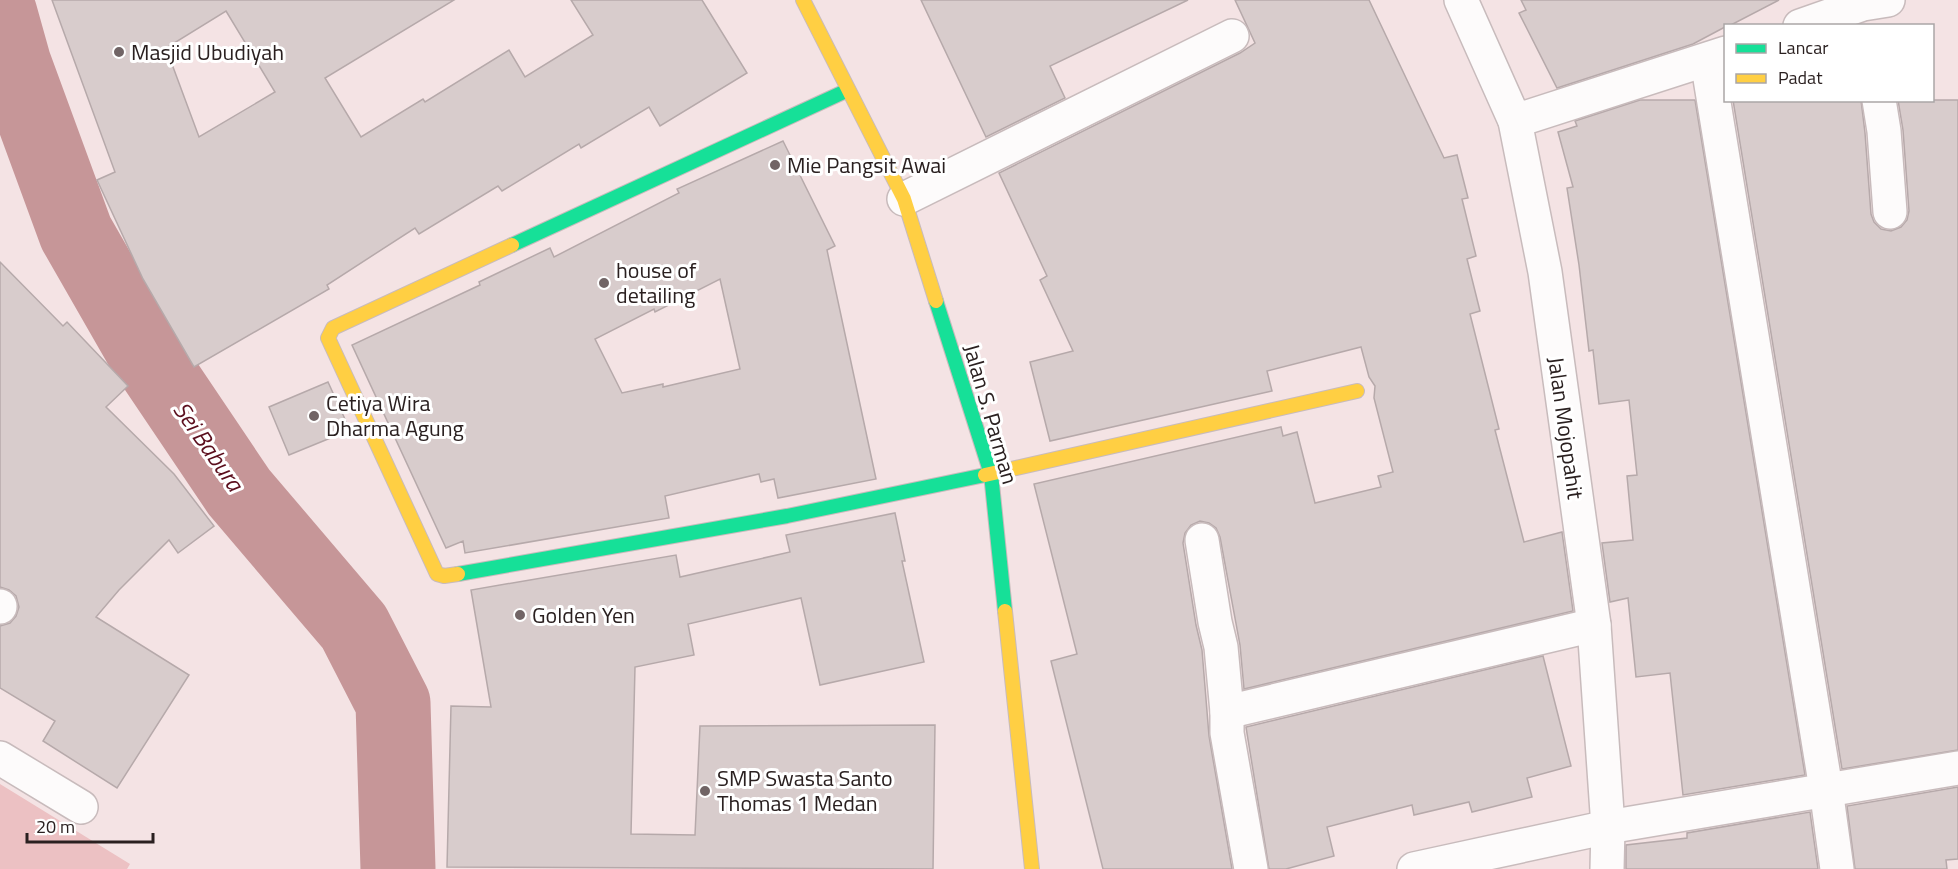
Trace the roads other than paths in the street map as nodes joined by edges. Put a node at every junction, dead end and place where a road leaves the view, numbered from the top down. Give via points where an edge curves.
1 (803, 0) edge
2 (1461, 0) edge
3 (1858, 8) edge
4 (1806, 24) edge
5 (1232, 36) dead end
6 (1716, 56) edge
7 (848, 90) junction
8 (1879, 102) edge
9 (1515, 121) junction
10 (904, 199) junction
11 (1890, 212) dead end
12 (1357, 391) dead end
13 (991, 474) junction
14 (1202, 540) dead end
15 (1594, 625) junction
16 (1227, 712) junction
17 (0, 758) edge
18 (1958, 768) edge
19 (1826, 789) junction
20 (81, 807) dead end
21 (1608, 827) junction
22 (1032, 869) edge
23 (1251, 869) edge
24 (1414, 869) edge
25 (1607, 869) edge
26 (1837, 869) edge

1 - 7 street, Jalan S. Parman
2 - 9 street, Jalan Mojopahit
3 - 4 street
5 - 10 street
6 - 9 street
6 - 19 street
7 - 10 street, Jalan S. Parman
7 - 13 street via 340,324 328,338 433,568 444,576 787,516
8 - 11 street
9 - 15 street, Jalan Mojopahit via 1545,272
10 - 13 street, Jalan S. Parman
12 - 13 street
13 - 22 street, Jalan S. Parman
14 - 16 street via 1221,647
15 - 16 street
15 - 21 street, Jalan Mojopahit
16 - 23 street via 1227,734
17 - 20 street
18 - 19 street
19 - 21 street
19 - 26 street
21 - 24 street
21 - 25 street, Jalan Mojopahit

